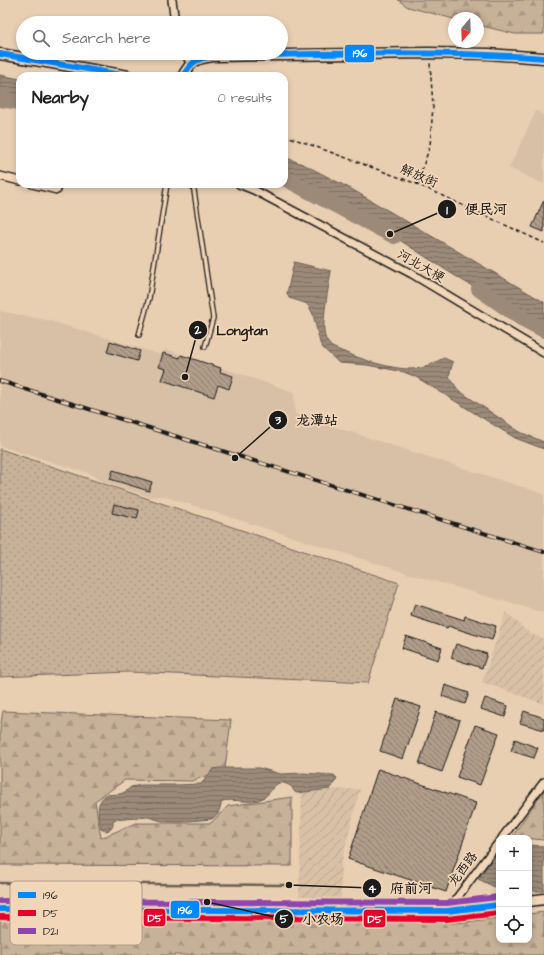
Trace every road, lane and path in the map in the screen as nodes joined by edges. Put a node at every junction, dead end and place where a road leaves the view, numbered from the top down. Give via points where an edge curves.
1 (172, 0) edge
2 (174, 16) edge
3 (430, 53) junction
4 (0, 54) edge
5 (288, 56) edge
6 (16, 57) edge
7 (544, 58) edge
8 (35, 60) edge
9 (189, 60) edge
10 (196, 60) edge
11 (191, 63) junction
12 (105, 72) edge
13 (185, 72) edge
14 (288, 136) edge
15 (0, 176) edge
16 (16, 180) edge
17 (417, 184) junction
18 (49, 188) edge
19 (165, 188) edge
20 (194, 188) edge
21 (249, 188) edge
22 (57, 190) dead end
23 (544, 243) edge
24 (139, 335) dead end
25 (205, 347) dead end
26 (544, 353) edge
27 (544, 782) edge
28 (504, 835) edge
29 (496, 846) edge
30 (544, 899) edge
31 (532, 901) edge
32 (496, 905) edge
33 (0, 909) edge
34 (10, 909) edge
35 (142, 910) edge
36 (447, 911) junction

1 - 2 street
3 - 5 street
3 - 7 street
3 - 17 path via 433,106 430,146
4 - 6 street
8 - 12 street
9 - 11 street
10 - 11 street
11 - 13 street
14 - 17 path, 解放街
15 - 16 street
17 - 23 path, 解放街
18 - 22 street
19 - 24 lane via 149,298
20 - 25 lane via 212,318
21 - 26 street, 河北大梗 via 412,274
27 - 28 street
29 - 36 street, 龙西路
30 - 31 street
32 - 36 street
33 - 34 street
35 - 36 street

